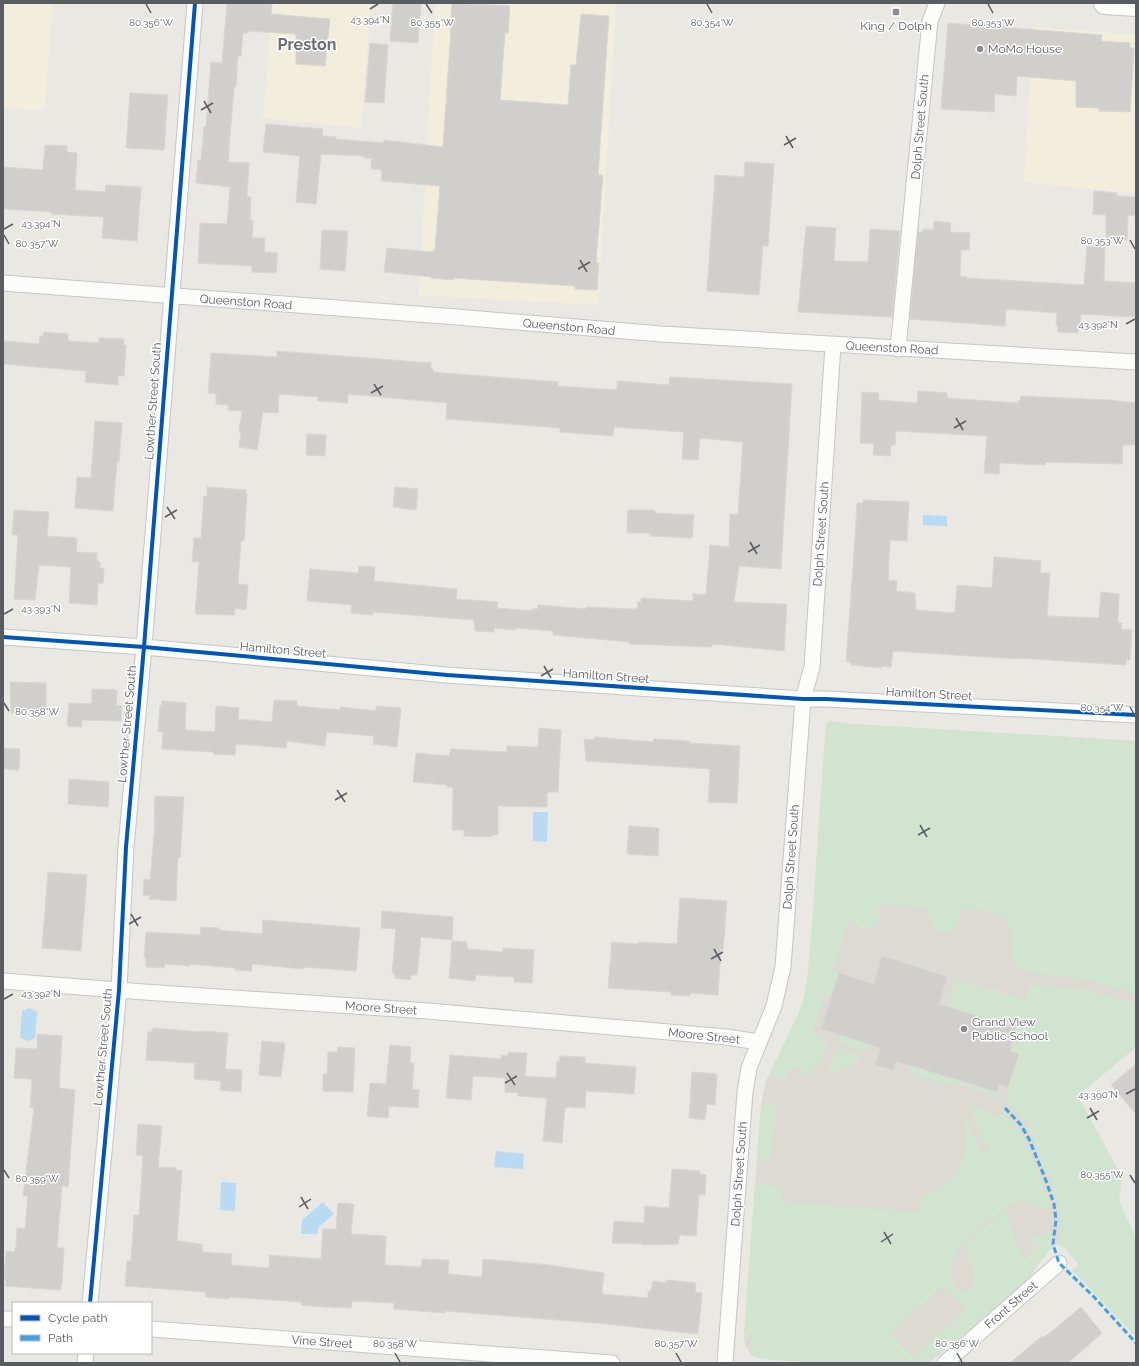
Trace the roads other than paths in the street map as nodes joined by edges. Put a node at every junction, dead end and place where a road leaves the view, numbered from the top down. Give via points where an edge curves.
1 (195, 3) edge
2 (937, 3) edge
3 (1105, 3) edge
4 (1136, 5) edge
5 (3, 283) edge
6 (170, 296) junction
7 (833, 345) junction
8 (898, 349) junction
9 (1136, 362) edge
10 (3, 637) edge
11 (144, 647) junction
12 (803, 699) junction
13 (1136, 715) edge
14 (3, 981) edge
15 (119, 990) junction
16 (759, 1042) junction
17 (1059, 1264) dead end
18 (90, 1302) edge
19 (152, 1330) edge
20 (480, 1358) edge
21 (612, 1363) edge
22 (725, 1363) edge
23 (945, 1363) edge

1 - 6 street, Lowther Street South
2 - 8 street, Dolph Street South via 930,21
3 - 4 main road
5 - 6 street, Queenston Road
6 - 7 street, Queenston Road
6 - 11 street, Lowther Street South
7 - 8 street, Queenston Road
7 - 12 street, Dolph Street South via 812,667
8 - 9 street, Queenston Road
10 - 11 street, Hamilton Street
11 - 12 street, Hamilton Street via 448,675
11 - 15 street, Lowther Street South via 126,847
12 - 13 street, Hamilton Street
12 - 16 street, Dolph Street South via 783,967 774,1006
14 - 15 street, Moore Street
15 - 16 street, Moore Street via 428,1011
15 - 18 street, Lowther Street South
16 - 22 street, Dolph Street South via 749,1068 745,1092
17 - 23 street, Front Street
19 - 20 street, Vine Street
20 - 21 street, Vine Street

